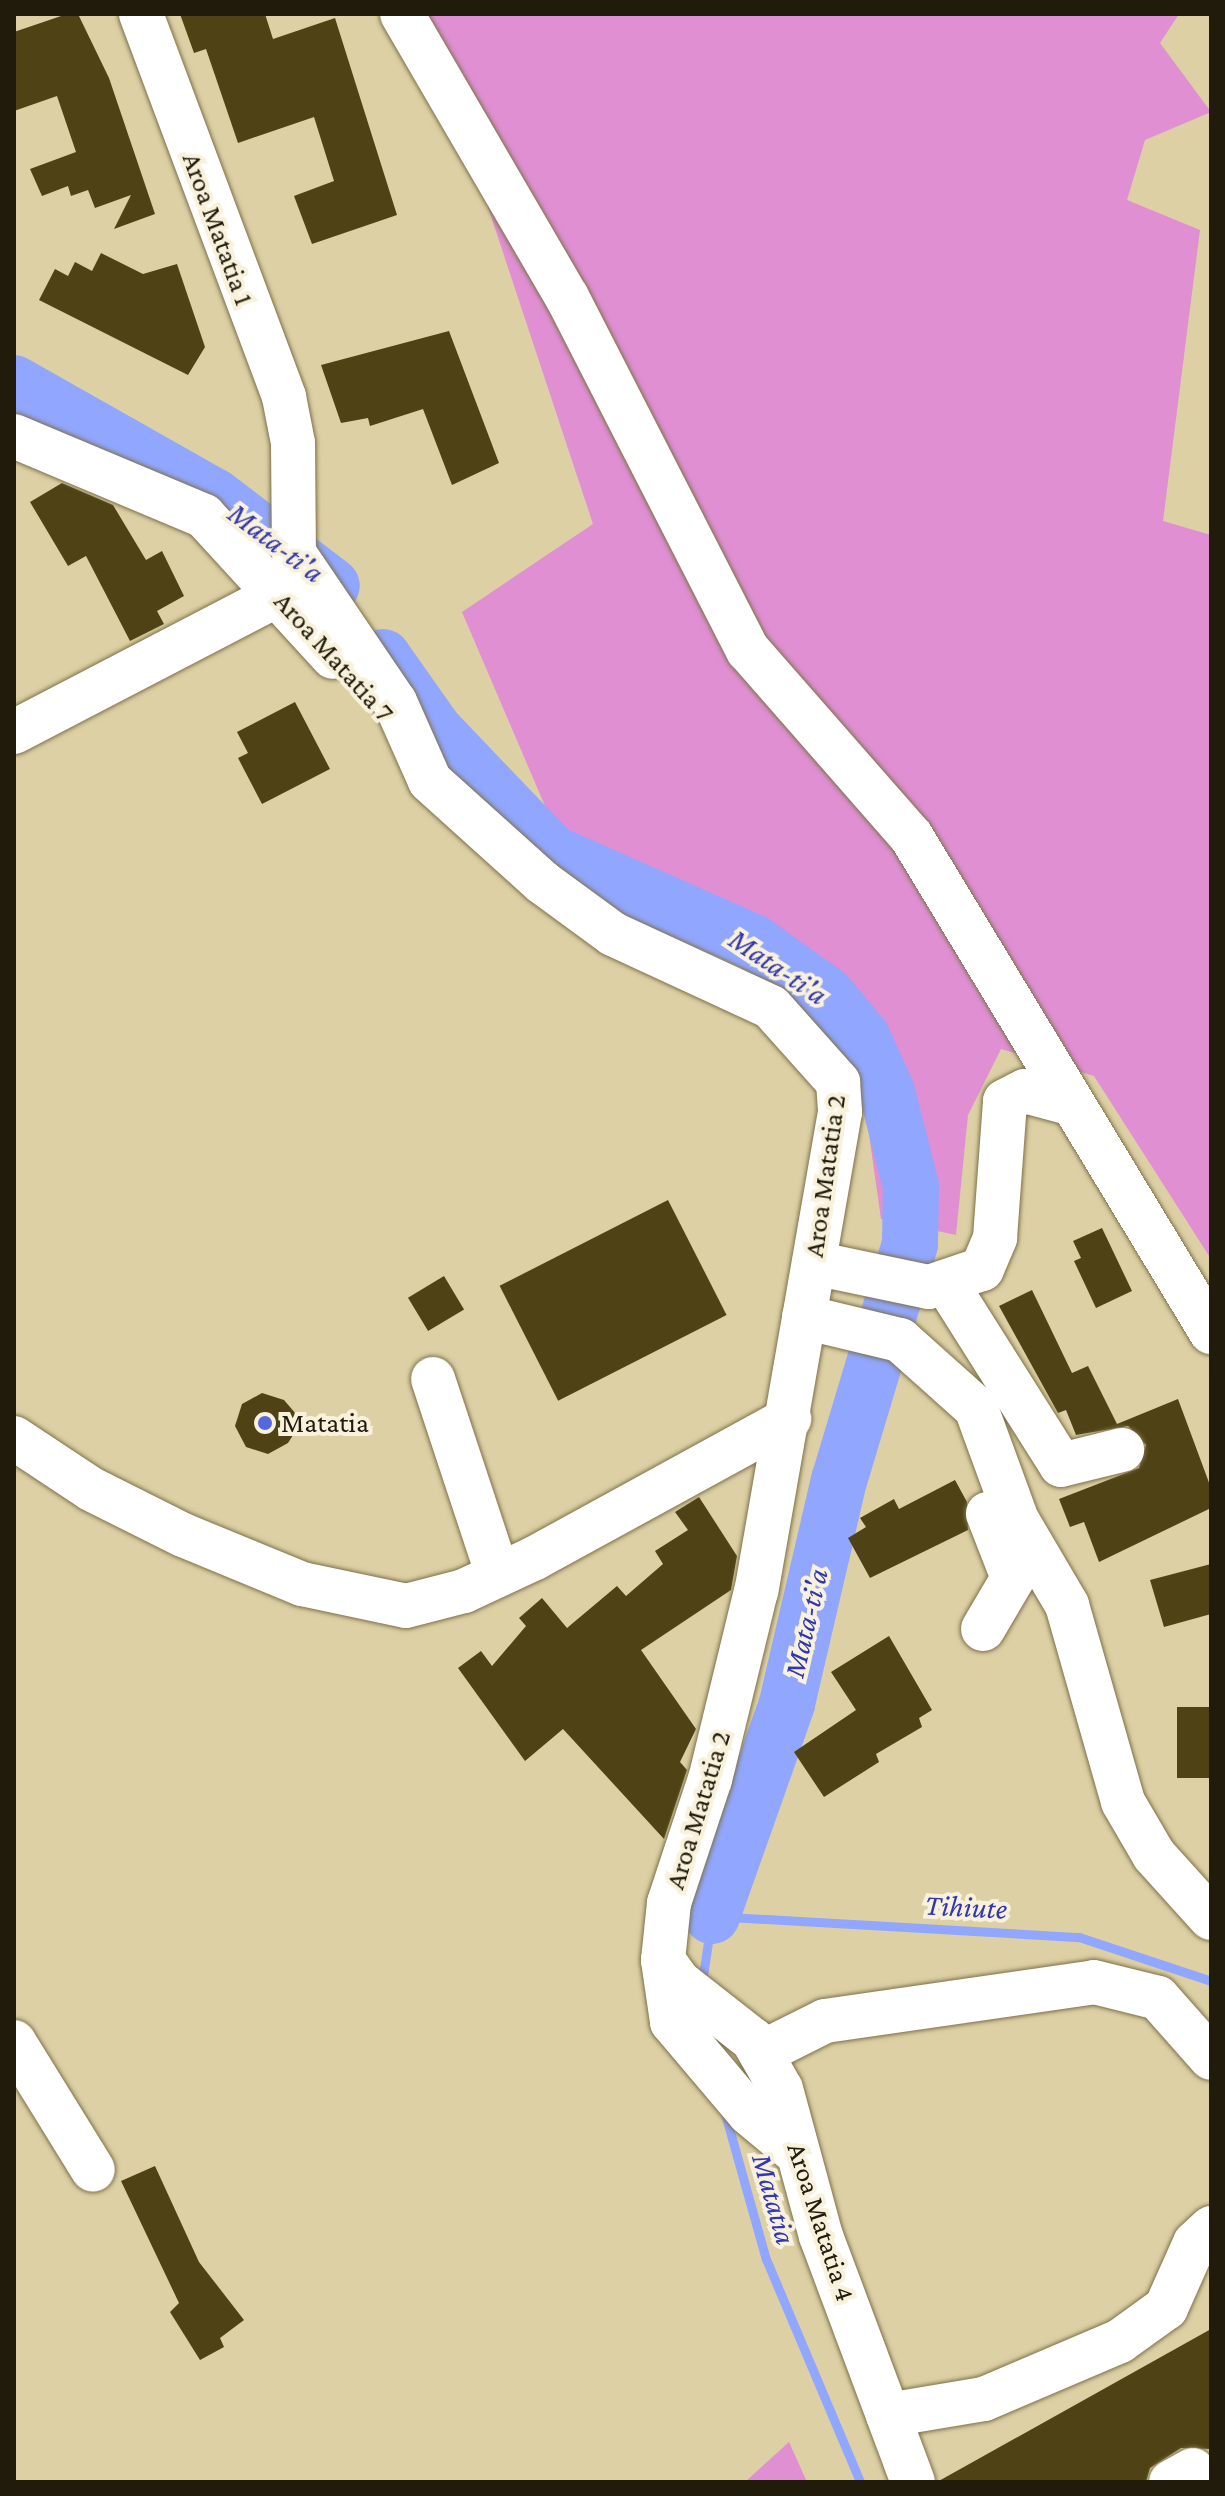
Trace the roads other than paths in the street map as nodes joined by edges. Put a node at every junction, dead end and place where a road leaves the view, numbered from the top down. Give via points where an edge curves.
1 (141, 14) edge
2 (402, 14) edge
3 (32, 441) edge
4 (293, 443) joint
5 (14, 474) edge
6 (293, 584) junction
7 (14, 732) edge
8 (1069, 1103) junction
9 (814, 1263) junction
10 (938, 1285) junction
11 (822, 1321) junction
12 (1211, 1332) edge
13 (908, 1346) junction
14 (433, 1379) dead end
15 (789, 1419) junction
16 (14, 1438) edge
17 (1122, 1450) dead end
18 (498, 1575) junction
19 (983, 1629) dead end
20 (1211, 1918) edge
21 (663, 1960) junction
22 (14, 2042) edge
23 (763, 2052) junction
24 (1211, 2058) edge
25 (798, 2154) junction
26 (93, 2170) dead end
27 (1211, 2228) edge
28 (888, 2415) junction
29 (913, 2482) edge

1 - 4 street, Aroa Matatia 1 via 284,397
2 - 8 street via 567,297 748,650 911,836
3 - 5 street
3 - 6 street, Aroa Matatia 7 via 204,516
4 - 6 street, Aroa Matatia 2
6 - 7 street
6 - 9 street, Aroa Matatia 2 via 395,702 430,781 565,900 613,934 771,1007 827,1065 838,1082 840,1112
8 - 10 street via 1025,1091 1005,1101 993,1249 982,1269
8 - 12 street
9 - 10 street
9 - 11 street, Aroa Matatia 2
10 - 17 street via 1061,1465
11 - 13 street
11 - 15 street, Aroa Matatia 2
13 - 19 street via 1013,1578
13 - 20 street via 976,1408 1017,1520 1067,1605 1123,1802 1154,1855
14 - 18 street
15 - 18 street
15 - 21 street, Aroa Matatia 2 via 727,1715 669,1903
16 - 18 street via 139,1514 302,1584 406,1606
21 - 23 street
21 - 25 street, Aroa Matatia 2 via 672,2022 749,2113
22 - 26 street
23 - 24 street via 825,2021 1094,1982 1158,1998
23 - 25 street, Aroa Matatia 4
25 - 28 street, Aroa Matatia 4
27 - 28 street via 1195,2243 1166,2308 1120,2341 984,2399
28 - 29 street, Aroa Matatia 4

